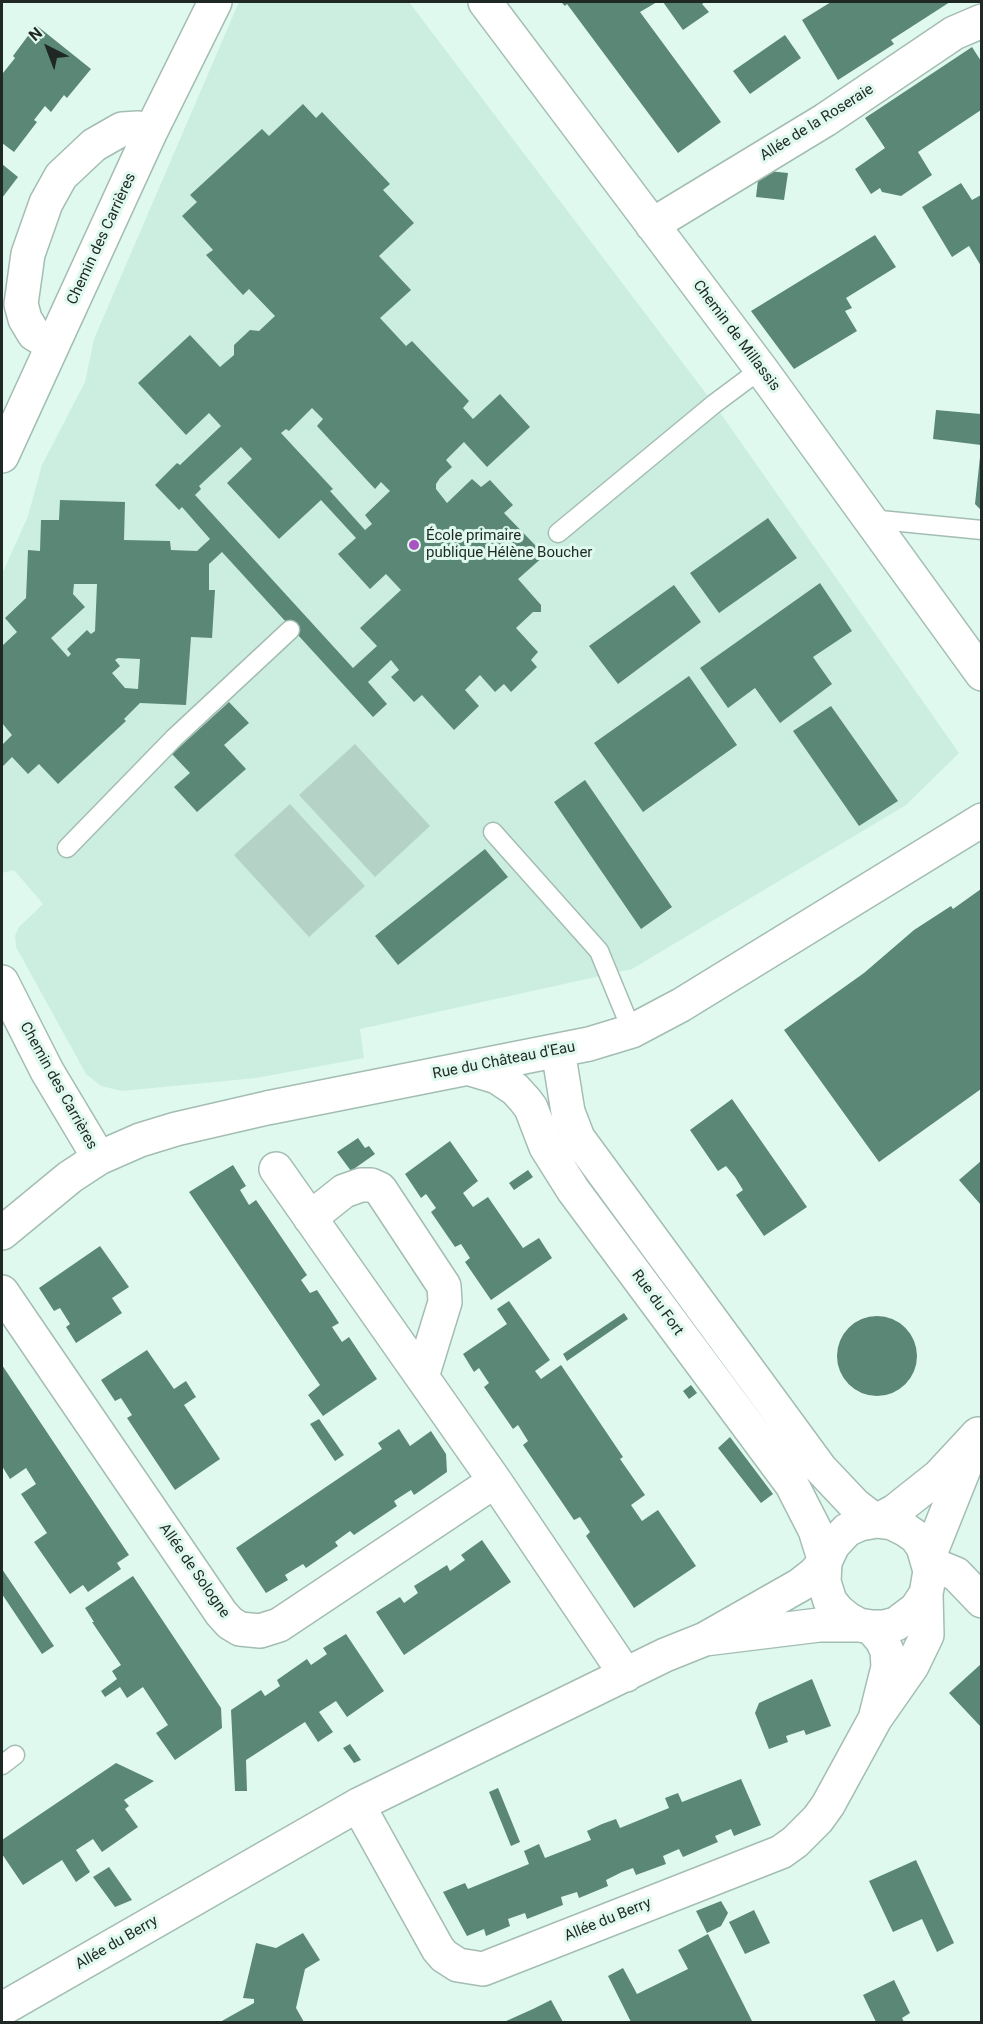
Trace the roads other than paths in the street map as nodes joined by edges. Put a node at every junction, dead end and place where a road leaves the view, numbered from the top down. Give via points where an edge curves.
1 (215, 2) edge
2 (485, 2) edge
3 (981, 21) edge
4 (150, 133) junction
5 (652, 225) junction
6 (53, 345) junction
7 (761, 369) junction
8 (2, 456) edge
9 (870, 519) junction
10 (981, 530) edge
11 (558, 533) dead end
12 (290, 630) dead end
13 (981, 674) edge
14 (981, 820) edge
15 (493, 832) dead end
16 (67, 848) dead end
17 (2, 982) edge
18 (632, 1031) junction
19 (558, 1050) junction
20 (467, 1068) junction
21 (99, 1158) junction
22 (276, 1169) dead end
23 (310, 1218) junction
24 (2, 1233) edge
25 (2, 1292) edge
26 (422, 1377) junction
27 (980, 1430) edge
28 (495, 1481) junction
29 (876, 1521) junction
30 (928, 1559) junction
31 (825, 1562) junction
32 (926, 1594) junction
33 (981, 1601) edge
34 (865, 1626) junction
35 (705, 1639) junction
36 (626, 1675) junction
37 (875, 1719) junction
38 (358, 1805) junction
39 (2, 2010) edge
40 (2, 2014) edge
41 (18, 2022) edge

1 - 4 street, Chemin des Carrières
2 - 5 street, Chemin de Millassis
3 - 5 street, Allée de la Roseraie via 954,33 825,120
4 - 6 street, Chemin des Carrières
4 - 6 street via 138,128 122,129 94,145 61,176 46,203 28,254 21,304 29,328
5 - 7 street, Chemin de Millassis
6 - 8 street, Chemin des Carrières
7 - 9 street, Chemin de Millassis
7 - 11 lane
9 - 10 lane
9 - 13 street, Chemin de Millassis
12 - 16 lane via 174,738
14 - 18 street, Rue du Château d'Eau via 681,1005
15 - 18 lane via 599,951
17 - 21 street, Chemin des Carrières via 47,1071
18 - 19 street, Rue du Château d'Eau
19 - 20 street, Rue du Château d'Eau
19 - 29 street via 568,1112 578,1138 820,1468
20 - 21 street, Rue du Château d'Eau via 176,1129
20 - 31 street, Rue du Fort via 506,1082 531,1108 546,1147 573,1190 792,1485 815,1530
21 - 24 street, Rue du Château d'Eau
22 - 23 street
23 - 26 street
23 - 26 street via 344,1191 361,1185 380,1189 444,1286 445,1302
25 - 28 street, Allée de Sologne via 221,1613 240,1629 260,1631 279,1625
26 - 28 street
27 - 29 street via 939,1476 912,1499
27 - 30 street
28 - 36 street
29 - 30 street via 892,1523 916,1537
29 - 31 street via 847,1530 833,1545
30 - 32 street
30 - 33 street via 956,1574
31 - 34 street via 824,1582 830,1601 838,1611
31 - 35 street, Allée du Berry via 800,1585
32 - 34 street via 907,1618 884,1628
32 - 37 street, Allée du Berry via 927,1635 906,1675
34 - 35 street, Allée du Berry via 819,1625
34 - 37 street, Allée du Berry via 882,1640 887,1651 888,1667
35 - 36 street, Allée du Berry
36 - 38 street, Allée du Berry
37 - 38 street, Allée du Berry via 818,1819 781,1852 483,1969 458,1965 438,1950
38 - 39 street, Allée du Berry
40 - 41 street

